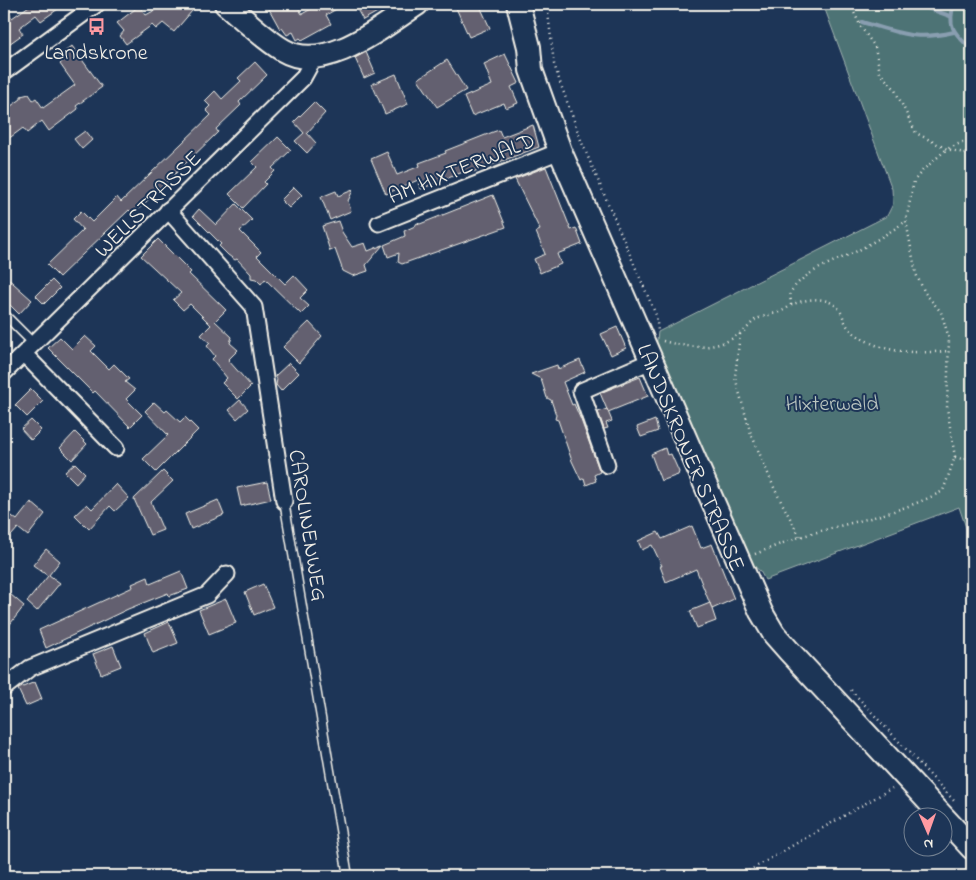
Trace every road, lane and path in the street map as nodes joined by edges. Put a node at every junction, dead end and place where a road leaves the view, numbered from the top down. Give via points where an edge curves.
1 (226, 4) edge
2 (417, 4) edge
3 (518, 4) edge
4 (547, 4) edge
5 (850, 4) edge
6 (90, 6) edge
7 (324, 56) junction
8 (4, 72) edge
9 (972, 138) edge
10 (947, 149) junction
11 (560, 151) junction
12 (972, 154) edge
13 (168, 210) junction
14 (906, 221) junction
15 (379, 223) dead end
16 (791, 305) junction
17 (4, 314) edge
18 (740, 334) junction
19 (29, 349) junction
20 (650, 349) junction
21 (949, 351) junction
22 (4, 373) edge
23 (116, 448) dead end
24 (955, 457) junction
25 (972, 458) edge
26 (607, 465) dead end
27 (284, 502) joint
28 (800, 537) junction
29 (739, 562) junction
30 (227, 574) dead end
31 (4, 688) edge
32 (850, 688) dead end
33 (908, 778) junction
34 (962, 809) dead end
35 (972, 848) edge
36 (348, 876) edge
37 (740, 876) edge

1 - 7 street via 283,50 298,56
2 - 7 street
3 - 11 street, LANDSKRONER STRASSE via 532,70
4 - 20 path via 554,64 561,85 582,143 656,315 658,326
5 - 10 path via 875,47 880,73 894,88 916,133
6 - 8 street
7 - 13 street, WELLSTRASSE
9 - 10 path
10 - 12 path
10 - 14 path via 914,182
11 - 15 street, AM HIXTERWALD
11 - 20 street, LANDSKRONER STRASSE
13 - 19 street, WELLSTRASSE
13 - 27 street, CAROLINENWEG via 254,308
14 - 16 path via 818,270 793,289
14 - 21 path via 916,274 925,294 941,312 950,338
16 - 18 path via 756,319
16 - 21 path via 804,300 832,304 839,308 846,324 871,343 912,352
17 - 19 lane
18 - 20 path via 712,347 689,348 662,341
18 - 28 path via 735,377 750,431 775,490
19 - 22 street, WELLSTRASSE
19 - 23 street
20 - 26 street via 581,391
20 - 29 street, LANDSKRONER STRASSE
21 - 24 path via 947,408
24 - 25 path
24 - 28 path via 943,491 882,515
27 - 36 lane, CAROLINENWEG
28 - 29 path
29 - 33 street, LANDSKRONER STRASSE via 747,585 774,634
30 - 31 street via 207,595 30,668
32 - 34 path
33 - 35 street, LANDSKRONER STRASSE
33 - 37 path

